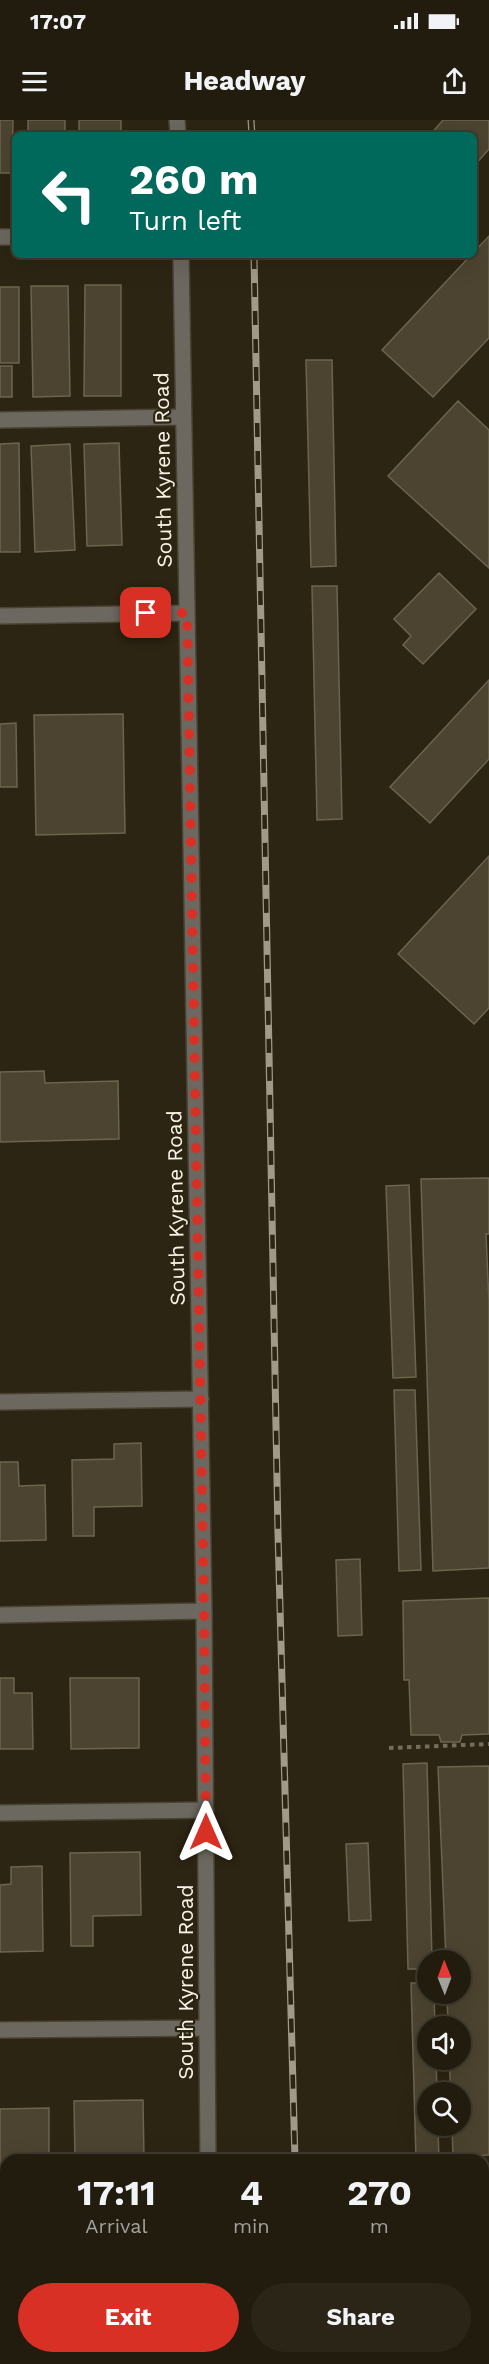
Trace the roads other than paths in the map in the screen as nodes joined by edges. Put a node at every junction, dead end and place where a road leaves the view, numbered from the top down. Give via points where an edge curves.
1 (181, 258) edge
2 (183, 417) junction
3 (0, 420) edge
4 (187, 613) junction
5 (0, 616) edge
6 (201, 1399) junction
7 (0, 1402) edge
8 (204, 1611) junction
9 (0, 1615) edge
10 (206, 1810) junction
11 (0, 1813) edge
12 (207, 2028) junction
13 (0, 2030) edge
14 (208, 2154) edge

1 - 2 street, South Kyrene Road
2 - 3 street
2 - 4 street, South Kyrene Road
4 - 5 street
4 - 6 street, South Kyrene Road
6 - 7 street
6 - 8 street, South Kyrene Road
8 - 9 street
8 - 10 street, South Kyrene Road
10 - 11 street
10 - 12 street, South Kyrene Road
12 - 13 street
12 - 14 street, South Kyrene Road

